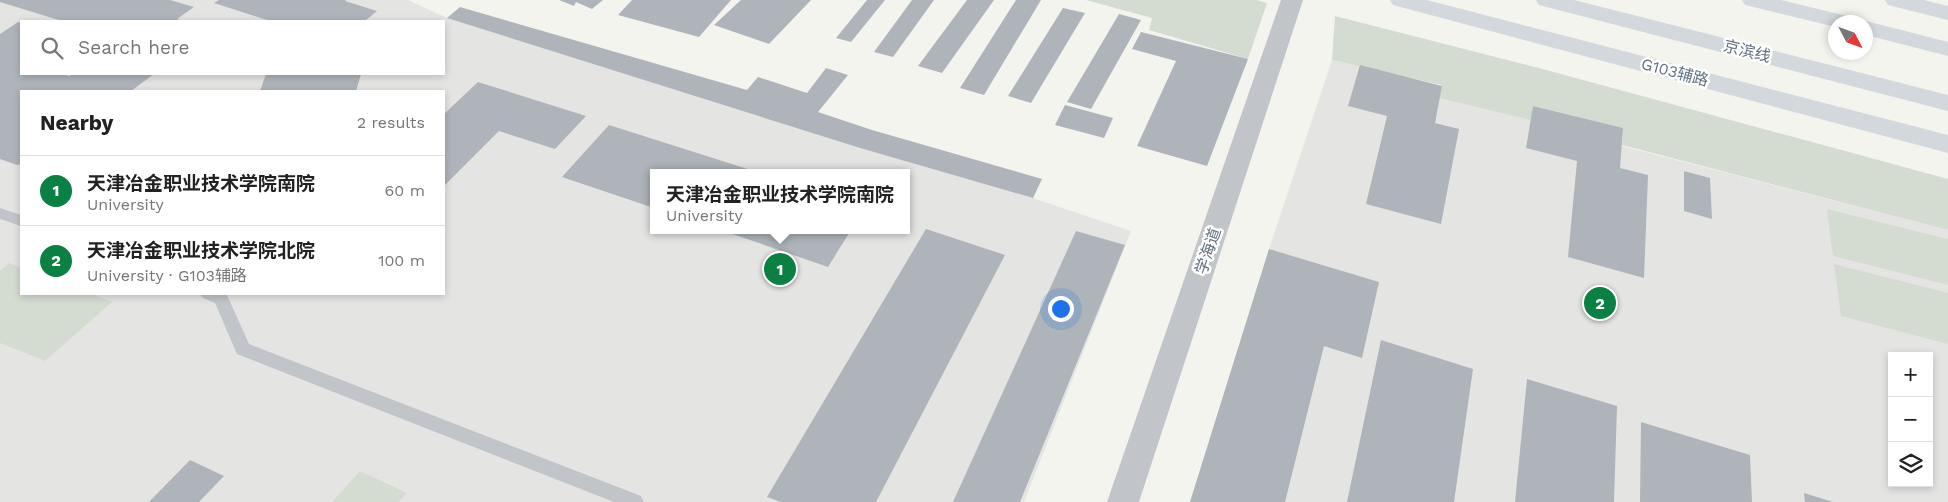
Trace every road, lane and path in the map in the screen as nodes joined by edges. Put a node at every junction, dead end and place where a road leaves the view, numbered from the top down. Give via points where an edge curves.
1 (1292, 0) edge
2 (1546, 0) edge
3 (1753, 0) edge
4 (1896, 0) edge
5 (1405, 1) edge
6 (1948, 13) edge
7 (1828, 18) edge
8 (1873, 30) edge
9 (1948, 49) edge
10 (1948, 103) edge
11 (1948, 144) edge
12 (0, 213) edge
13 (20, 221) edge
14 (211, 295) edge
15 (635, 502) edge
16 (1123, 502) edge

1 - 16 street, 学海道
2 - 10 main road, 京滨线
3 - 7 main road
4 - 6 main road
5 - 11 main road, G103辅路
8 - 9 main road
12 - 13 lane
14 - 15 lane via 221,299 243,349

